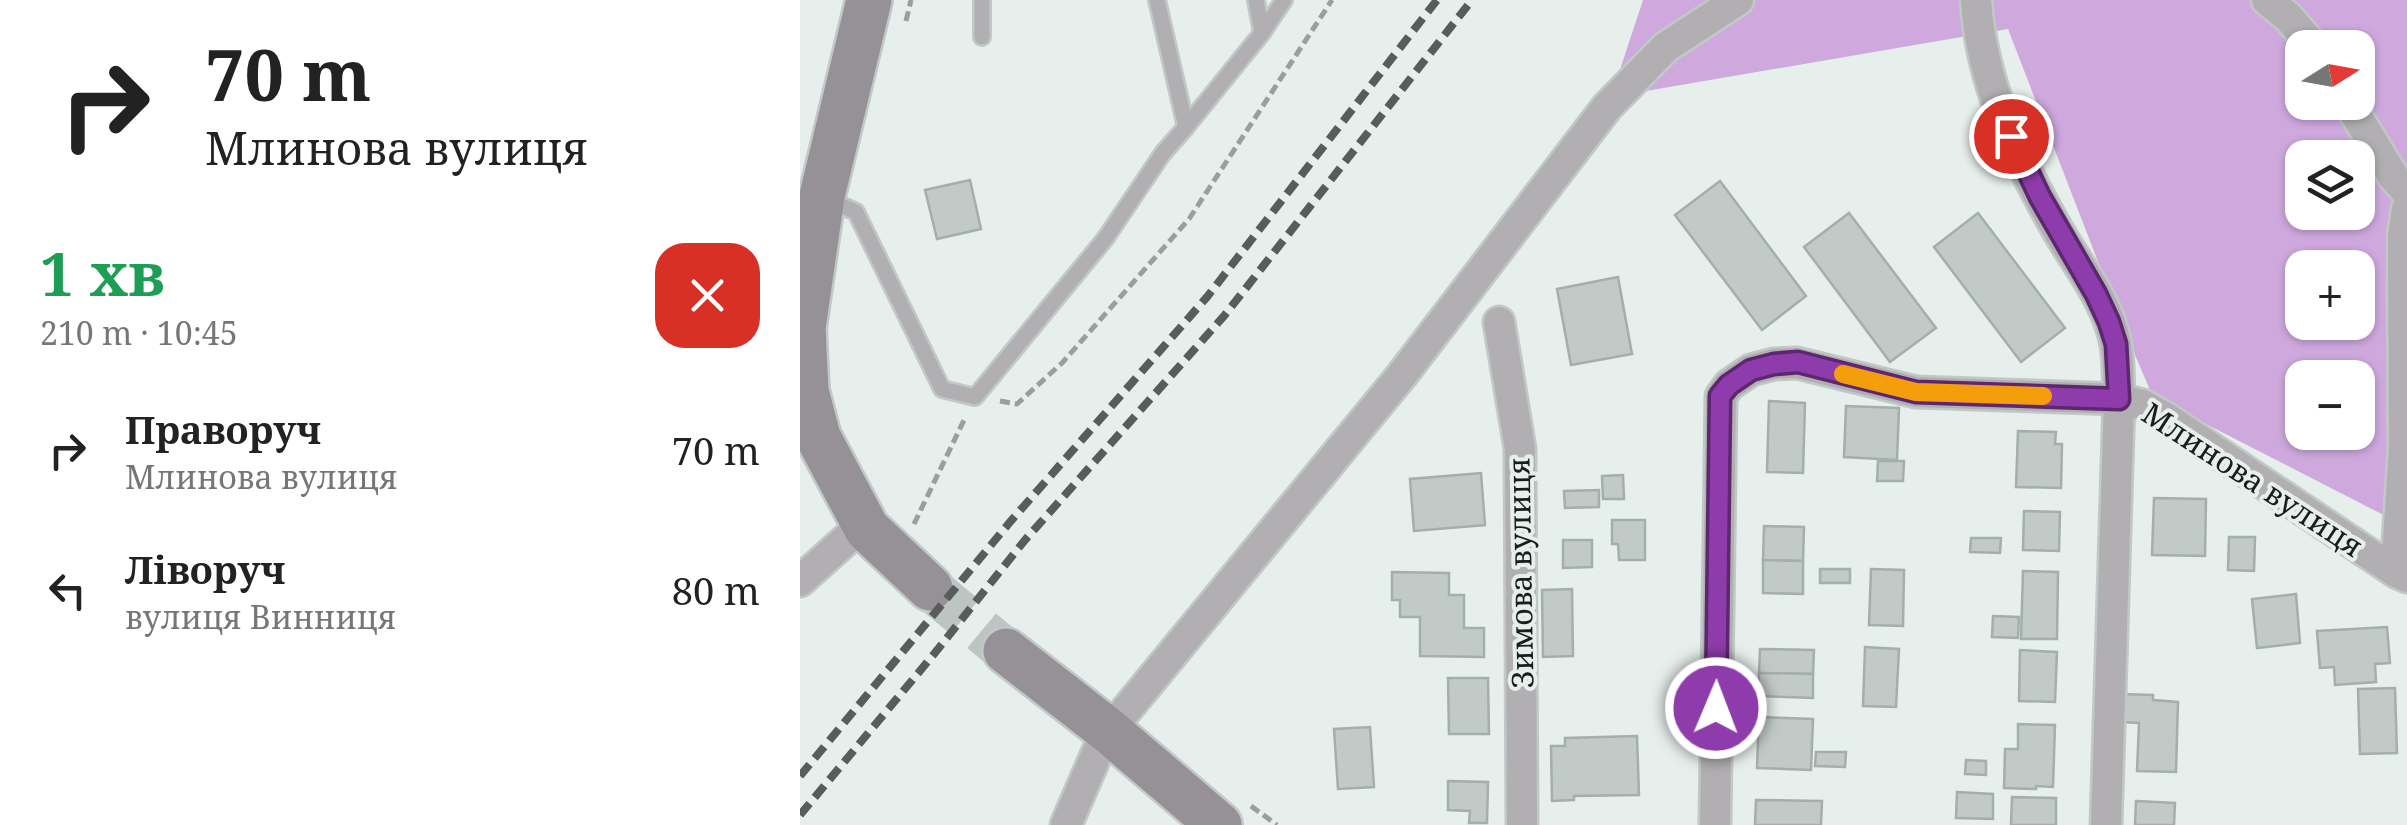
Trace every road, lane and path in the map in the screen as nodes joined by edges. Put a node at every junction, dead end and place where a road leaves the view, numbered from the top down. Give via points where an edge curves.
1 (869, 0) edge
2 (911, 0) edge
3 (982, 0) edge
4 (1157, 0) edge
5 (1256, 0) edge
6 (1284, 0) edge
7 (1332, 0) edge
8 (1738, 0) edge
9 (1976, 0) edge
10 (2267, 0) edge
11 (2299, 30) edge
12 (903, 32) dead end
13 (1262, 33) junction
14 (982, 37) dead end
15 (2359, 120) edge
16 (1186, 128) junction
17 (2407, 192) edge
18 (822, 196) junction
19 (2407, 209) edge
20 (1499, 322) dead end
21 (975, 398) junction
22 (2119, 399) junction
23 (887, 533) junction
24 (2402, 574) edge
25 (800, 582) edge
26 (930, 588) tunnel mouth
27 (1006, 650) tunnel mouth
28 (1109, 732) junction
29 (1066, 825) edge
30 (1219, 825) edge
31 (1522, 825) edge
32 (1715, 825) edge
33 (2106, 825) edge

1 - 18 main road
2 - 12 path
3 - 14 lane
4 - 16 lane
5 - 13 lane
6 - 13 lane
7 - 21 path via 1189,219 1062,364 1017,404
8 - 28 street via 1666,48 1607,107 1402,375
9 - 22 street via 1986,72 2023,165 2109,322
10 - 11 street
13 - 16 lane
15 - 17 street
16 - 21 lane via 1105,240
18 - 21 lane via 856,212 942,389
18 - 23 main road via 803,328 806,391 818,437
19 - 24 street
20 - 31 street, Зимова вулиця via 1520,449
21 - 23 path
22 - 24 street, Млинова вулиця via 2166,418
22 - 32 street, Млинова вулиця via 1916,392 1798,362 1739,376 1720,396
22 - 33 street
23 - 25 street via 848,538
23 - 26 main road
27 - 28 main road
28 - 29 street
28 - 30 main road

